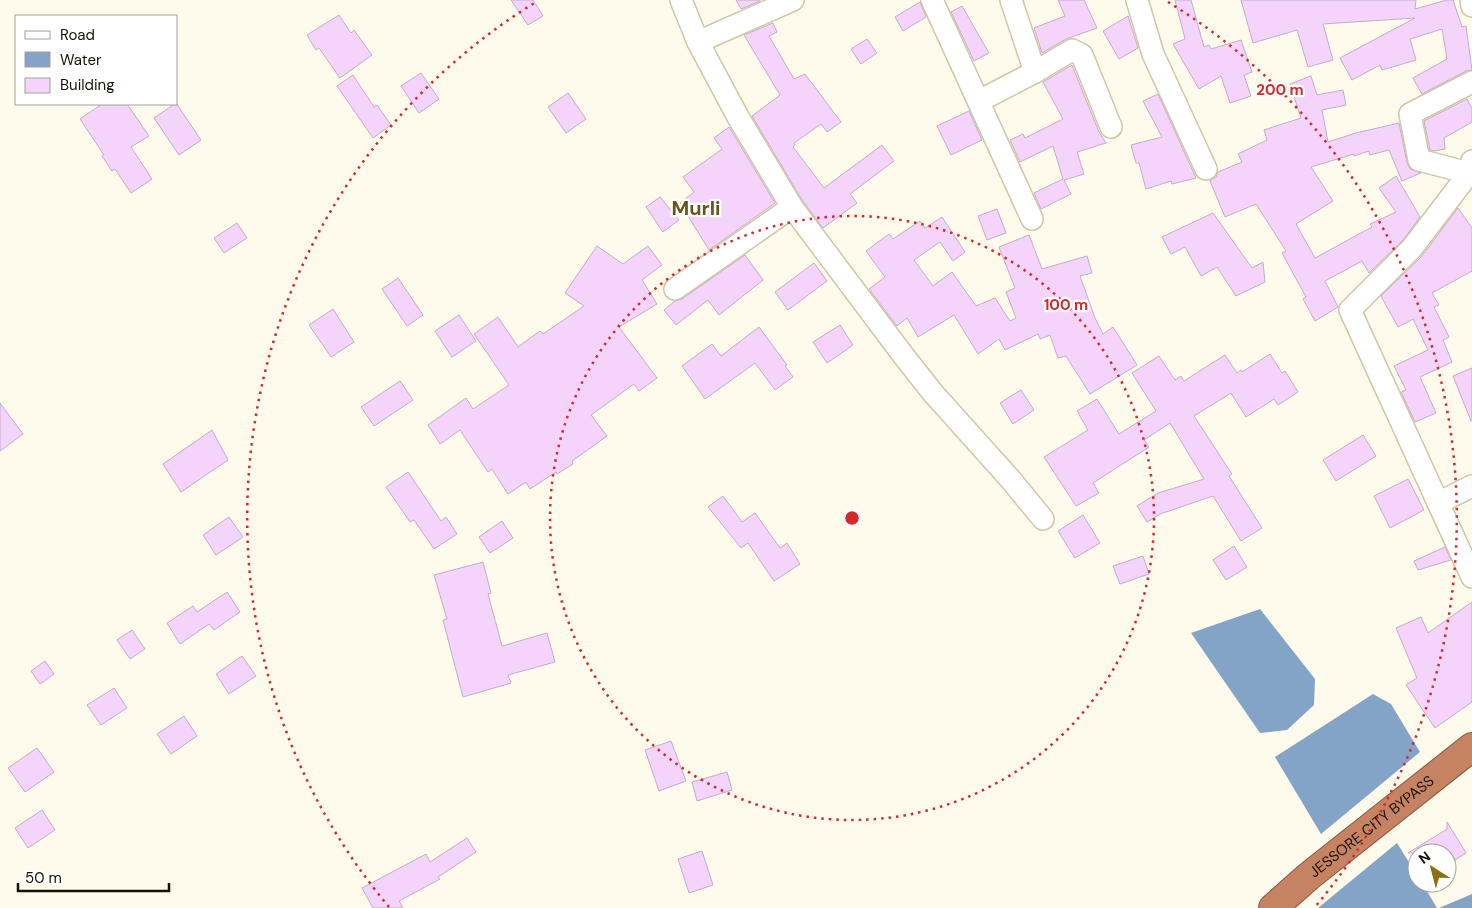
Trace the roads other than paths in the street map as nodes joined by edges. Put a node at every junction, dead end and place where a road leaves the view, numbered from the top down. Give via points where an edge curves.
1 (681, 0) edge
2 (791, 0) edge
3 (932, 0) edge
4 (1011, 0) edge
5 (1137, 0) edge
6 (1471, 0) edge
7 (1472, 6) edge
8 (698, 42) junction
9 (1035, 72) junction
10 (1472, 82) edge
11 (979, 101) junction
12 (1111, 127) dead end
13 (1470, 167) edge
14 (1206, 168) dead end
15 (792, 207) junction
16 (1032, 219) dead end
17 (675, 288) dead end
18 (1472, 486) edge
19 (1438, 503) junction
20 (1043, 519) dead end
21 (1472, 577) edge
22 (1472, 747) edge
23 (1273, 908) edge

1 - 8 street
2 - 8 street
3 - 11 street
4 - 9 street
5 - 14 street via 1153,54
6 - 7 street
8 - 15 street
9 - 11 street
9 - 12 street via 1072,50 1077,51 1082,55
10 - 13 street via 1410,114 1420,160
11 - 16 street
13 - 19 street via 1412,248 1350,310
15 - 17 street
15 - 20 street via 933,393
18 - 19 street
19 - 21 street
22 - 23 highway, JESSORE CITY BYPASS

